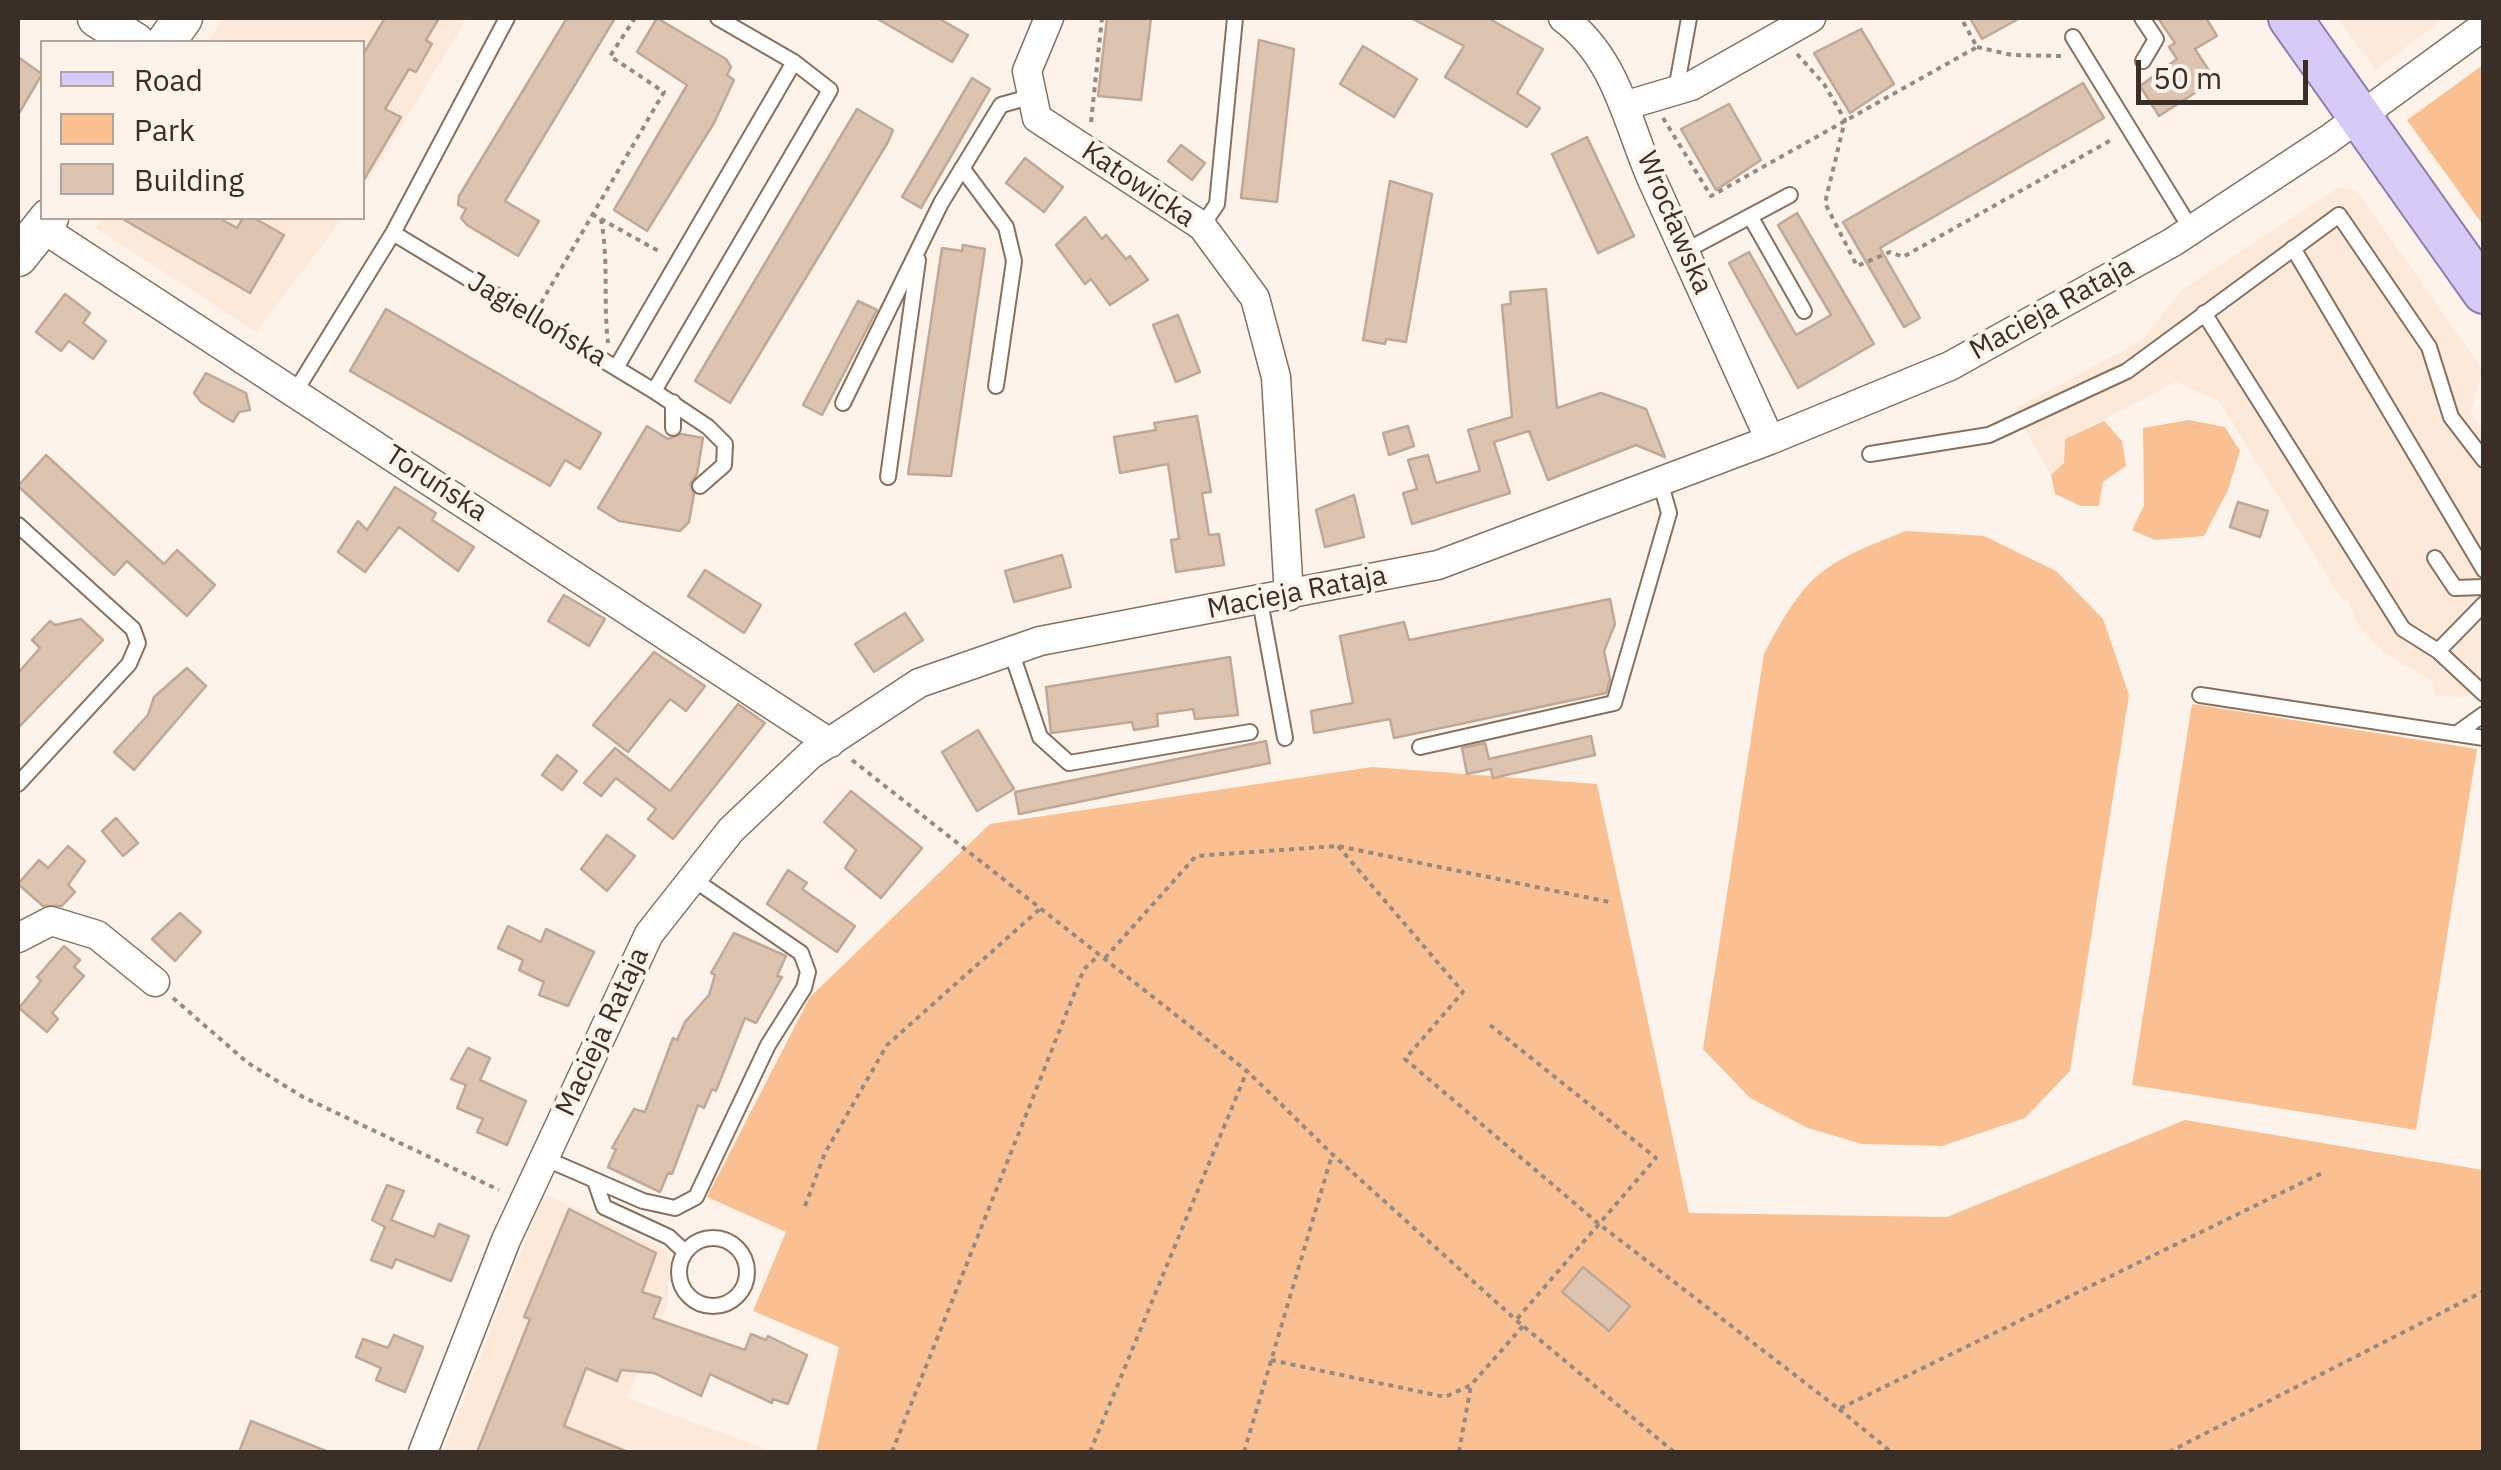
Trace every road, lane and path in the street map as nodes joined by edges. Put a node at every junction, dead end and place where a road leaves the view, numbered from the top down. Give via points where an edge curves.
1 (97, 18) edge
2 (183, 18) edge
3 (507, 18) edge
4 (635, 18) edge
5 (718, 18) edge
6 (1049, 18) edge
7 (1102, 18) edge
8 (1235, 18) edge
9 (1563, 18) edge
10 (1689, 18) edge
11 (1811, 18) edge
12 (1961, 18) edge
13 (2142, 18) edge
14 (2290, 18) edge
15 (2484, 26) edge
16 (1784, 33) junction
17 (2072, 37) dead end
18 (132, 40) edge
19 (167, 40) edge
20 (1977, 47) junction
21 (2075, 55) dead end
22 (2143, 61) dead end
23 (794, 62) junction
24 (1032, 96) junction
25 (1676, 97) junction
26 (1627, 105) junction
27 (2358, 117) junction
28 (1845, 120) junction
29 (1090, 130) dead end
30 (2125, 133) dead end
31 (962, 168) junction
32 (1790, 194) dead end
33 (592, 214) junction
34 (1750, 216) junction
35 (601, 220) junction
36 (1202, 226) junction
37 (2191, 230) junction
38 (393, 233) junction
39 (36, 234) edge
40 (920, 244) junction
41 (2293, 248) junction
42 (1684, 251) junction
43 (678, 262) junction
44 (2484, 292) edge
45 (1804, 311) dead end
46 (2204, 313) junction
47 (533, 318) junction
48 (616, 368) junction
49 (996, 386) dead end
50 (654, 391) junction
51 (295, 392) junction
52 (673, 402) junction
53 (843, 403) dead end
54 (673, 428) dead end
55 (1770, 440) junction
56 (1870, 454) dead end
57 (2484, 460) edge
58 (888, 477) dead end
59 (1660, 481) junction
60 (700, 486) dead end
61 (18, 524) edge
62 (2435, 558) dead end
63 (2484, 570) edge
64 (2484, 587) edge
65 (1289, 596) junction
66 (1260, 601) junction
67 (2484, 604) edge
68 (1011, 652) junction
69 (2438, 652) junction
70 (2484, 694) edge
71 (2200, 695) dead end
72 (2484, 714) edge
73 (1250, 732) dead end
74 (2456, 734) junction
75 (1285, 738) dead end
76 (2484, 738) edge
77 (830, 742) junction
78 (1420, 747) dead end
79 (18, 784) edge
80 (1338, 846) junction
81 (693, 878) junction
82 (1609, 902) dead end
83 (1042, 908) junction
84 (18, 938) edge
85 (1100, 954) junction
86 (1106, 958) junction
87 (155, 982) joint
88 (1490, 1024) dead end
89 (1247, 1071) junction
90 (1332, 1154) junction
91 (544, 1158) junction
92 (2324, 1172) dead end
93 (594, 1181) junction
94 (523, 1202) junction
95 (805, 1206) dead end
96 (1599, 1224) junction
97 (685, 1252) junction
98 (2484, 1291) edge
99 (1516, 1320) junction
100 (1523, 1325) junction
101 (1271, 1360) junction
102 (1471, 1386) junction
103 (1839, 1409) junction
104 (424, 1452) edge
105 (892, 1452) edge
106 (1090, 1452) edge
107 (1244, 1452) edge
108 (1460, 1452) edge
109 (1674, 1452) edge
110 (1891, 1452) edge
111 (2170, 1452) edge

1 - 18 street
2 - 19 street
3 - 38 lane
4 - 33 path via 610,56 664,92
5 - 23 lane
6 - 24 street via 1027,71
7 - 29 path
8 - 36 lane via 1217,204
9 - 26 street, Wrocławska via 1613,77
10 - 25 lane
11 - 16 street
12 - 20 path
13 - 22 lane via 2156,38
14 - 27 main road
15 - 27 street, Macieja Rataja
16 - 25 street
16 - 28 path
17 - 37 lane
20 - 21 path via 2031,57
20 - 28 path
23 - 43 lane, Jagiellońska
23 - 50 lane via 830,90
24 - 31 lane via 1001,105
24 - 36 street, Katowicka via 1038,118
25 - 26 street
25 - 28 path via 1711,196
26 - 42 street, Wrocławska
27 - 37 street, Macieja Rataja
27 - 44 main road
28 - 30 path via 1825,203 1856,266 1890,252 1904,257
31 - 40 lane
31 - 49 lane via 1006,227 1014,261
32 - 34 lane
33 - 35 path
33 - 47 path
34 - 42 lane
34 - 45 lane
35 - 43 path
35 - 48 path via 607,250 602,314
36 - 65 street, Katowicka via 1255,298 1276,376
37 - 55 street, Macieja Rataja via 1950,366
38 - 47 lane, Jagiellońska
38 - 51 lane
39 - 51 street, Toruńska
40 - 53 lane
40 - 58 lane
41 - 46 lane
41 - 57 lane via 2340,215 2429,347 2451,417
41 - 63 lane
42 - 55 street, Wrocławska
43 - 48 lane, Jagiellońska
46 - 56 lane via 2127,371 1988,435
46 - 69 lane via 2403,630
47 - 48 lane, Jagiellońska
48 - 50 lane
50 - 52 lane
51 - 77 street, Toruńska
52 - 54 lane
52 - 60 lane via 725,444 724,465
55 - 59 street, Macieja Rataja
59 - 65 street, Macieja Rataja via 1438,565
59 - 78 lane via 1669,514 1614,704
61 - 79 lane via 133,629 138,643 128,664
62 - 64 lane via 2454,588
65 - 66 street, Macieja Rataja
66 - 68 street, Macieja Rataja
66 - 75 lane
67 - 69 lane
68 - 73 lane via 1040,737 1069,763
68 - 77 street, Macieja Rataja via 919,682
69 - 70 lane
71 - 74 lane
72 - 74 lane
74 - 76 lane
77 - 81 street, Macieja Rataja via 731,830
77 - 83 path
80 - 82 path
80 - 86 path via 1196,856
80 - 96 path via 1463,992 1404,1058
81 - 91 street, Macieja Rataja via 649,934
81 - 93 lane via 802,953 804,988 768,1045 696,1197 676,1208
83 - 85 path
83 - 95 path via 887,1045 825,1154
84 - 87 street via 51,920 97,935
85 - 86 path
85 - 105 path via 1084,969
86 - 89 path
87 - 94 path via 248,1063 303,1097
88 - 96 path via 1656,1158
89 - 90 path
89 - 106 path
90 - 99 path
90 - 101 path
91 - 93 lane
91 - 94 street, Macieja Rataja
92 - 103 path
93 - 97 lane via 604,1206 669,1237
94 - 104 street, Macieja Rataja
96 - 99 path
96 - 103 path
97 - 97 lane via 678,1273 696,1302 718,1306 738,1294 747,1273 733,1245 713,1238
98 - 111 path
99 - 100 path
100 - 102 path
100 - 109 path
101 - 102 path via 1445,1398
101 - 107 path
102 - 108 path
103 - 110 path

